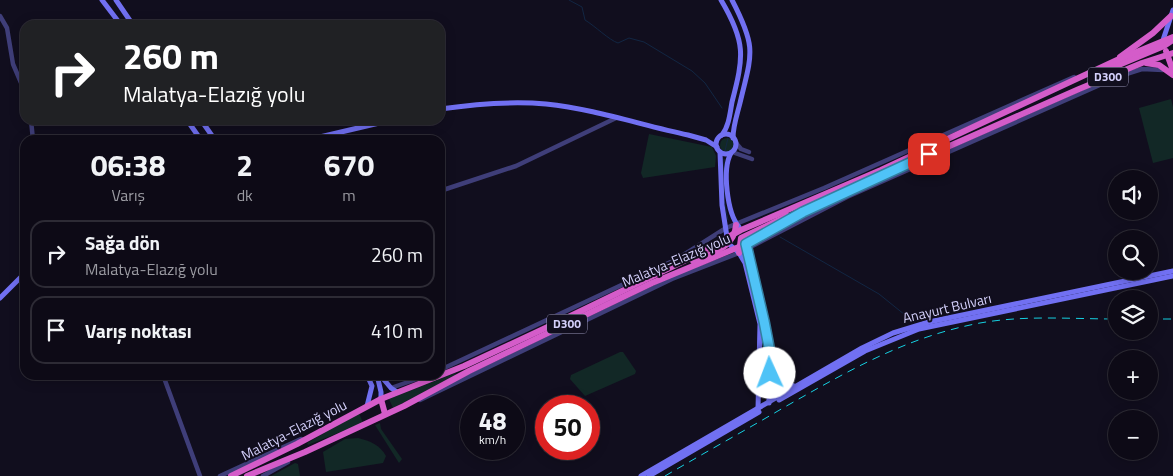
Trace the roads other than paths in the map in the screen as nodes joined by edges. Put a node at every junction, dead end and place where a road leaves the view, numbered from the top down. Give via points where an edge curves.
1 (102, 0) edge
2 (116, 0) edge
3 (721, 0) edge
4 (732, 0) edge
5 (1172, 13) edge
6 (0, 16) edge
7 (117, 20) edge
8 (130, 20) edge
9 (1173, 38) edge
10 (1162, 44) junction
11 (1173, 44) edge
12 (1170, 54) edge
13 (1117, 60) junction
14 (1142, 63) junction
15 (1099, 66) joint
16 (1172, 73) edge
17 (20, 79) edge
18 (1093, 83) junction
19 (1044, 104) junction
20 (445, 108) edge
21 (616, 118) junction
22 (371, 125) edge
23 (986, 134) junction
24 (328, 135) edge
25 (721, 136) junction
26 (702, 138) junction
27 (735, 140) junction
28 (718, 150) junction
29 (912, 150) junction
30 (749, 152) dead end
31 (732, 153) junction
32 (752, 159) dead end
33 (861, 178) junction
34 (445, 189) edge
35 (726, 228) junction
36 (740, 232) junction
37 (731, 245) junction
38 (747, 245) junction
39 (1173, 271) edge
40 (1173, 276) edge
41 (20, 277) edge
42 (0, 298) edge
43 (621, 298) junction
44 (533, 328) junction
45 (566, 332) junction
46 (501, 348) junction
47 (445, 368) edge
48 (770, 373) junction
49 (445, 374) edge
50 (165, 380) edge
51 (369, 380) edge
52 (379, 380) edge
53 (383, 380) edge
54 (414, 380) edge
55 (433, 380) edge
56 (797, 386) junction
57 (391, 388) junction
58 (397, 392) junction
59 (381, 399) junction
60 (769, 404) junction
61 (367, 406) junction
62 (404, 406) junction
63 (758, 410) junction
64 (385, 414) junction
65 (373, 420) junction
66 (326, 428) junction
67 (305, 452) junction
68 (200, 476) edge
69 (220, 476) edge
70 (231, 476) edge
71 (246, 476) edge
72 (263, 476) edge
73 (641, 476) edge
74 (649, 476) edge

1 - 7 main road
2 - 8 main road
3 - 25 main road via 737,29 742,58
4 - 27 main road via 749,35 751,51 749,72 734,128
5 - 10 main road
5 - 13 highway via 1153,33
6 - 17 street via 7,28
9 - 10 highway, D300
10 - 12 highway
10 - 13 highway, Malatya-Elazığ yolu / D300
10 - 18 highway via 1102,72
11 - 12 highway
12 - 14 highway, Malatya-Elazığ yolu / D300
12 - 16 highway
13 - 15 highway
13 - 33 highway, Malatya-Elazığ yolu / D300
14 - 16 highway via 1159,65
14 - 18 highway, Malatya-Elazığ yolu / D300
15 - 29 street
16 - 23 street via 1142,68
18 - 19 highway, Malatya-Elazığ yolu / D300
19 - 23 street
19 - 38 highway, Malatya-Elazığ yolu / D300 via 842,193
20 - 21 main road via 476,104 545,104
21 - 26 main road
21 - 34 street via 516,166
22 - 24 main road
23 - 38 street
25 - 26 main road
25 - 27 main road via 728,135
25 - 28 main road
26 - 28 main road
27 - 30 street
27 - 31 main road
28 - 31 main road
28 - 35 main road
29 - 33 street
29 - 36 street
31 - 32 street
31 - 36 main road via 727,164 728,187 732,213
33 - 36 highway, Malatya-Elazığ yolu / D300
35 - 36 street
35 - 37 main road
35 - 44 street via 677,259
36 - 37 highway, Malatya-Elazığ yolu / D300
36 - 37 highway via 740,240
36 - 38 highway
37 - 38 highway, Malatya-Elazığ yolu / D300
37 - 43 highway, Malatya-Elazığ yolu / D300
37 - 45 street via 672,279
37 - 46 highway, Malatya-Elazığ yolu / D300 via 640,282
37 - 63 main road via 748,272 760,324
38 - 48 main road via 766,328
39 - 56 main road, Anayurt Bulvarı via 917,325 874,342
40 - 60 main road, Anayurt Bulvarı via 919,329 876,346
41 - 42 main road
43 - 45 street
43 - 62 highway, Malatya-Elazığ yolu / D300
44 - 46 street
44 - 47 street
45 - 62 street via 432,396
46 - 49 highway, Malatya-Elazığ yolu / D300
48 - 56 main road via 780,383
48 - 60 main road
50 - 68 street
51 - 61 main road via 372,386
52 - 59 main road
53 - 57 main road
54 - 57 street
55 - 58 highway, Malatya-Elazığ yolu / D300
56 - 60 main road, Anayurt Bulvarı
57 - 58 main road
58 - 59 highway, Malatya-Elazığ yolu / D300
59 - 61 highway, Malatya-Elazığ yolu
59 - 64 highway
60 - 63 main road, Anayurt Bulvarı
61 - 65 highway via 367,413
61 - 66 highway, Malatya-Elazığ yolu
62 - 64 highway, Malatya-Elazığ yolu / D300
63 - 73 main road, Anayurt Bulvarı
63 - 74 main road, Anayurt Bulvarı
64 - 65 highway, Malatya-Elazığ yolu
65 - 67 highway, Malatya-Elazığ yolu
66 - 69 street
66 - 70 highway, Malatya-Elazığ yolu
67 - 71 highway, Malatya-Elazığ yolu
67 - 72 street

